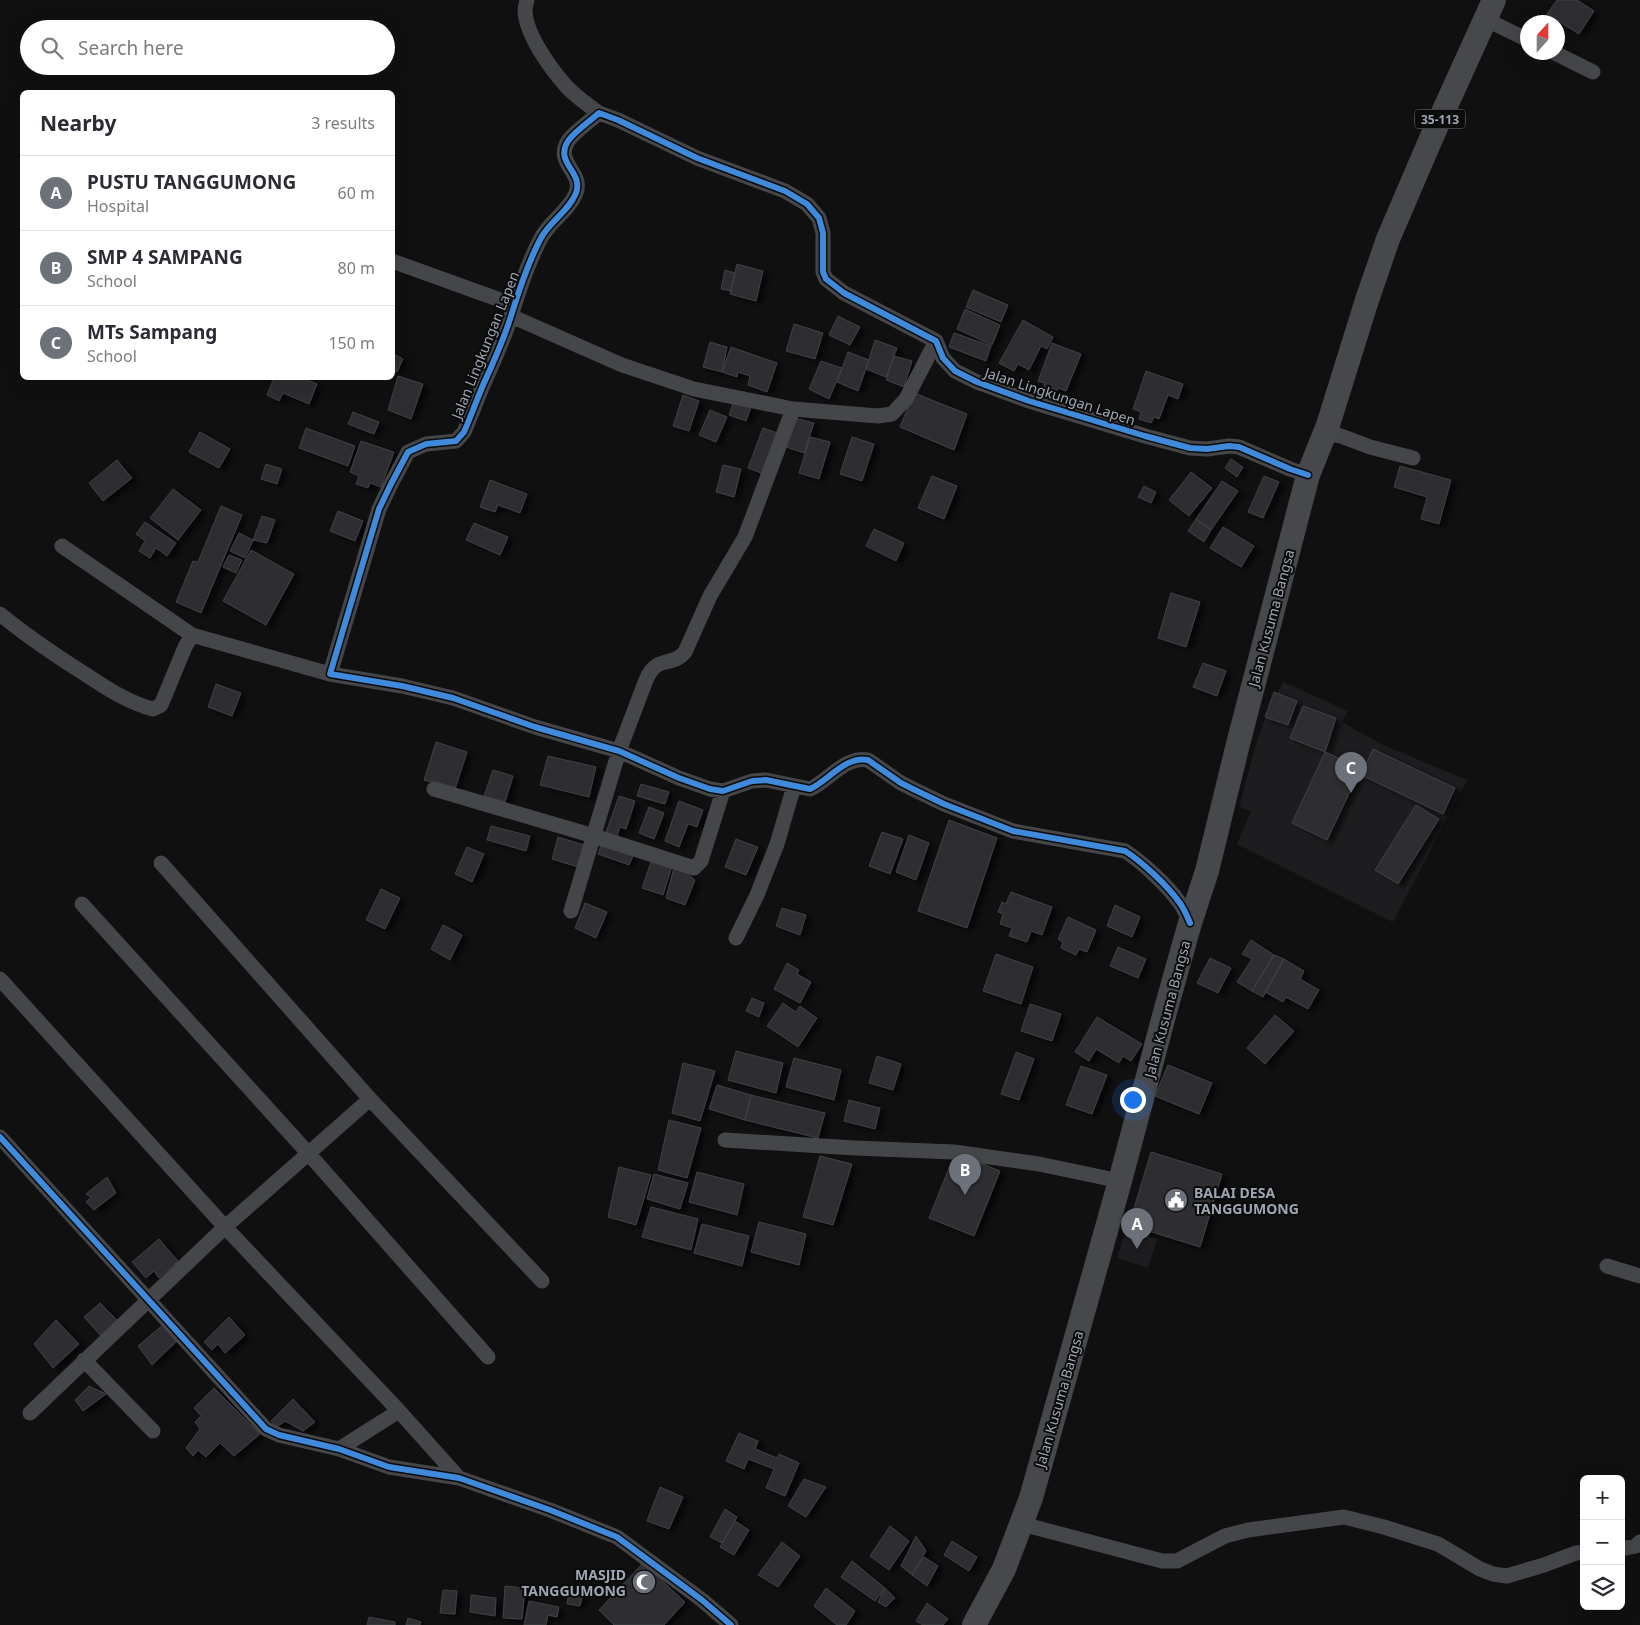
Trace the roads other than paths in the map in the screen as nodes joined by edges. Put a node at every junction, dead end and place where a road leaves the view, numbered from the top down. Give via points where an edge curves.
1 (527, 0) edge
2 (1489, 10) edge
3 (1520, 34) edge
4 (1565, 58) edge
5 (1592, 72) dead end
6 (599, 113) junction
7 (395, 262) edge
8 (512, 310) junction
9 (936, 341) junction
10 (792, 409) junction
11 (1324, 433) junction
12 (1413, 458) dead end
13 (1308, 475) junction
14 (62, 546) dead end
15 (0, 614) edge
16 (192, 635) junction
17 (330, 674) junction
18 (619, 750) junction
19 (794, 786) junction
20 (434, 789) dead end
21 (723, 790) junction
22 (594, 836) junction
23 (161, 863) dead end
24 (82, 904) dead end
25 (571, 911) dead end
26 (1190, 922) junction
27 (736, 938) dead end
28 (0, 979) edge
29 (370, 1099) junction
30 (0, 1137) edge
31 (725, 1140) dead end
32 (308, 1153) junction
33 (1120, 1181) junction
34 (225, 1227) junction
35 (1607, 1266) dead end
36 (1640, 1276) edge
37 (542, 1281) dead end
38 (148, 1301) junction
39 (488, 1357) dead end
40 (84, 1360) junction
41 (399, 1411) junction
42 (30, 1413) dead end
43 (153, 1431) dead end
44 (339, 1450) junction
45 (459, 1478) junction
46 (1022, 1524) junction
47 (1640, 1542) edge
48 (1625, 1548) edge
49 (1580, 1552) edge
50 (730, 1625) edge
51 (974, 1625) edge

1 - 6 street via 527,22 549,65 567,87
2 - 3 street
2 - 11 main road, Jalan Kusuma Bangsa / 35-113 via 1388,239
4 - 5 street
6 - 8 street, Jalan Lingkungan Lapen via 567,143 565,160 578,181 578,187 571,203 542,236
6 - 9 street via 697,158 785,191 808,204 819,218 823,232 822,272 826,279 844,293
7 - 8 street
8 - 10 street, Jalan Lingkungan Lapen via 631,368 694,389
8 - 17 street, Jalan Lingkungan Lapen via 464,432 456,441 426,444 408,452 390,484 379,509
9 - 10 street, Jalan Lingkungan Lapen via 906,399 892,414 878,416
9 - 13 street, Jalan Lingkungan Lapen via 943,358 955,371 1029,401 1190,448 1239,447
10 - 18 street via 745,537 710,596 685,652 650,670
11 - 12 street
11 - 13 main road, Jalan Kusuma Bangsa
13 - 26 main road, Jalan Kusuma Bangsa via 1207,871
14 - 16 street
15 - 16 street via 36,643 103,686 153,709 161,705
16 - 17 street
17 - 18 street via 425,691
18 - 21 street via 679,778
18 - 22 street
19 - 21 street via 766,780
19 - 26 street via 812,788 851,762 868,760 914,790 1013,831 1125,851 1179,902
19 - 27 street via 778,844
20 - 22 street
21 - 22 street via 701,862 694,868
22 - 25 street
23 - 29 street
24 - 32 street
26 - 33 main road, Jalan Kusuma Bangsa
28 - 34 street
29 - 32 street
29 - 37 street
30 - 38 street
31 - 33 street via 954,1152 1039,1164
32 - 34 street
32 - 39 street
33 - 46 main road, Jalan Kusuma Bangsa
34 - 38 street
34 - 41 street
35 - 36 street
38 - 40 street
38 - 44 street via 266,1429
40 - 42 street
40 - 43 street
41 - 44 street
41 - 45 street
44 - 45 street via 389,1467
45 - 50 street via 617,1537 702,1600
46 - 49 street via 1162,1561 1177,1562 1224,1536 1344,1517 1438,1544 1480,1569 1507,1576
46 - 51 main road, Jalan Kusuma Bangsa via 1004,1569
47 - 48 street

